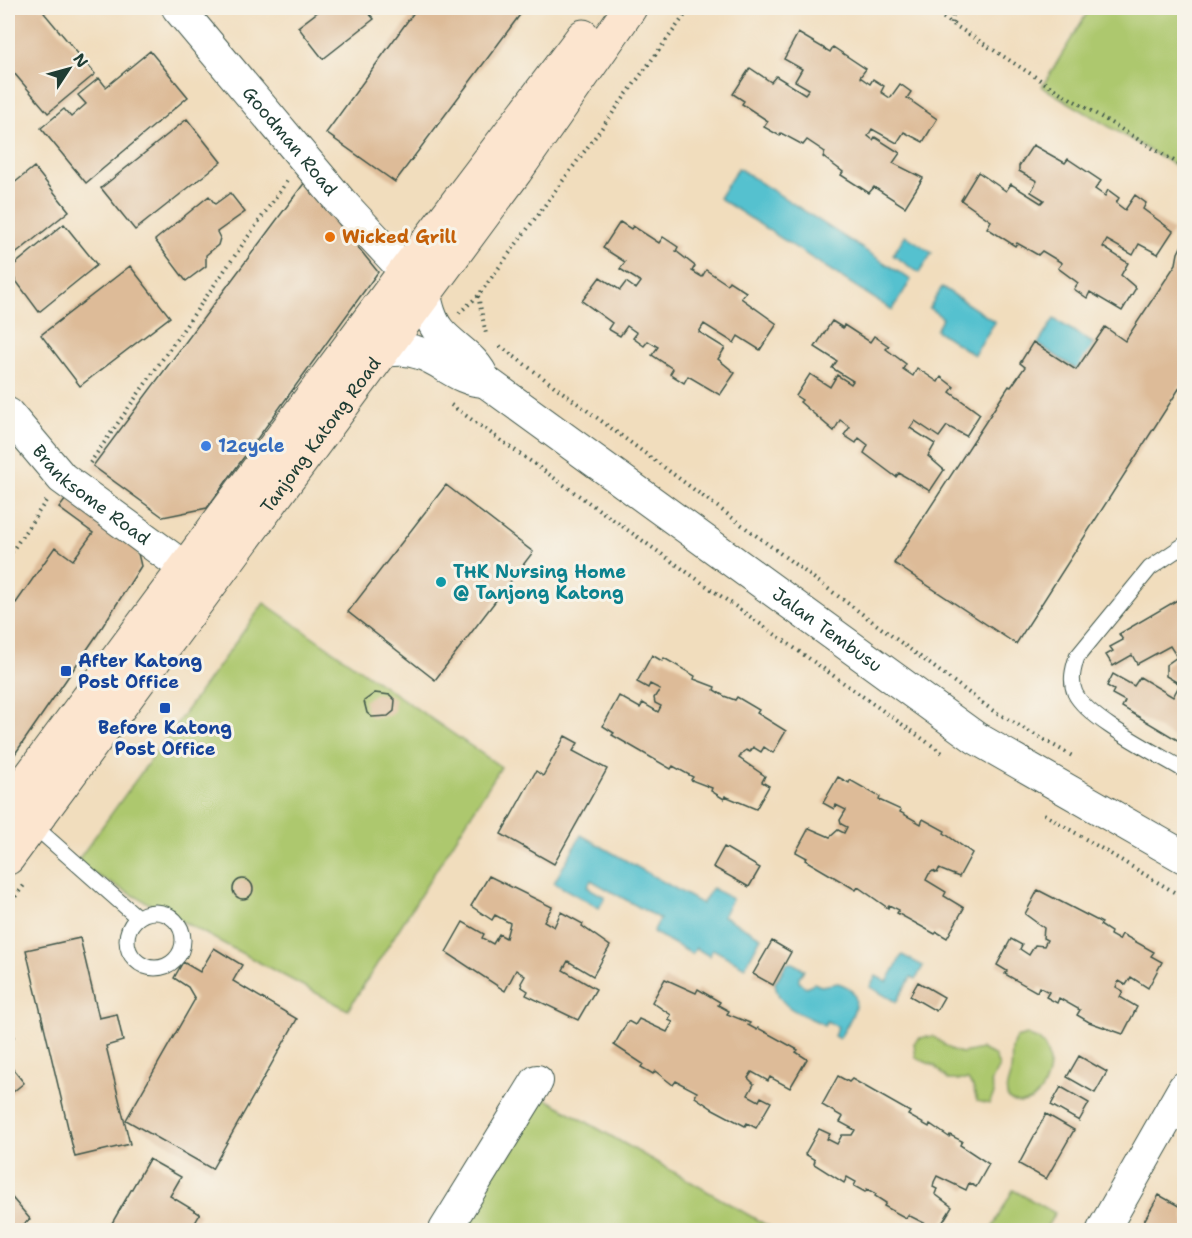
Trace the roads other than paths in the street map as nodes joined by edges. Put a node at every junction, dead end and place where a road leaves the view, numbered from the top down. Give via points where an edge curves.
1 (178, 8) edge
2 (605, 8) edge
3 (630, 8) edge
4 (415, 281) junction
5 (381, 351) junction
6 (485, 381) junction
7 (8, 414) edge
8 (1185, 545) edge
9 (184, 568) junction
10 (1185, 770) edge
11 (20, 815) edge
12 (1185, 857) edge
13 (8, 858) edge
14 (137, 917) dead end
15 (537, 1080) dead end
16 (1185, 1088) edge
17 (1177, 1120) edge
18 (444, 1230) edge
19 (1103, 1230) edge

1 - 4 street, Goodman Road via 340,201
2 - 4 main road, Tanjong Katong Road
3 - 4 main road, Tanjong Katong Road via 516,171
4 - 5 main road, Tanjong Katong Road
4 - 6 street via 438,330 471,360
4 - 9 main road, Tanjong Katong Road
5 - 6 street via 404,349 421,353 464,378
5 - 11 main road, Tanjong Katong Road
6 - 12 street, Jalan Tembusu via 976,738
7 - 9 street, Branksome Road via 68,482
8 - 10 lane via 1150,568 1077,657 1072,675 1075,693 1088,712
9 - 11 main road, Tanjong Katong Road
11 - 13 main road, Tanjong Katong Road
11 - 14 lane
15 - 18 street
16 - 17 street
17 - 19 street

